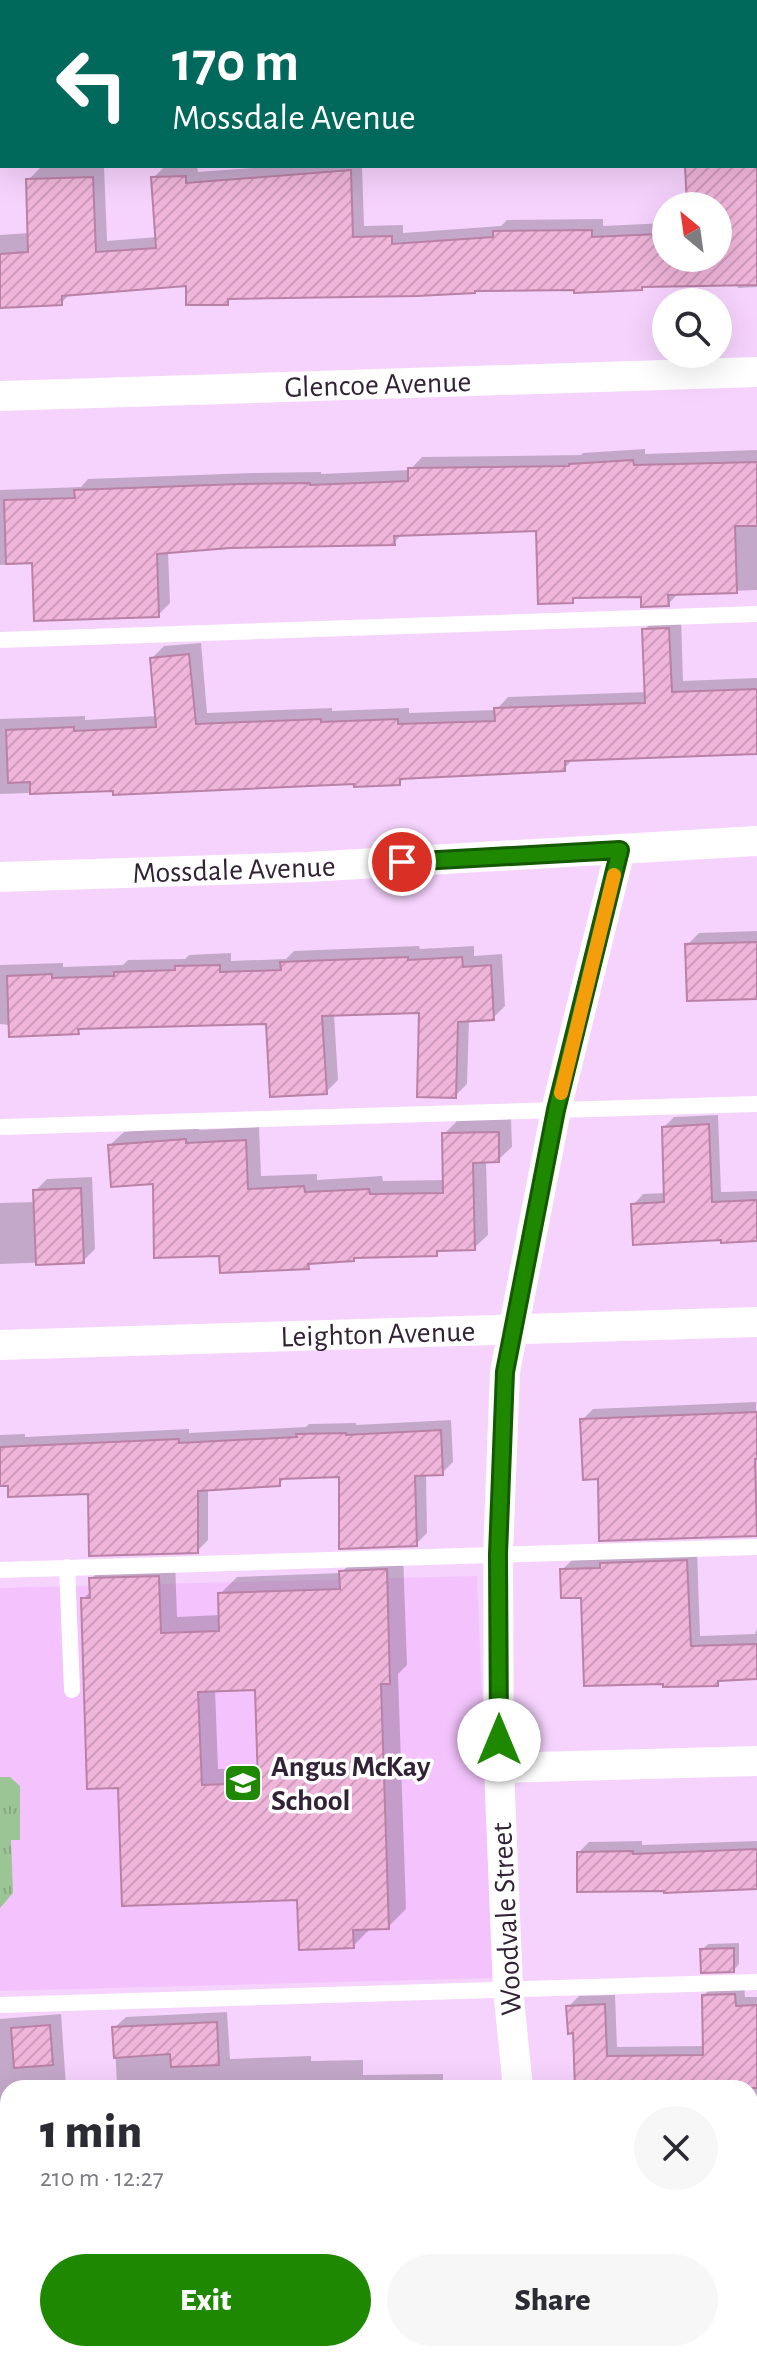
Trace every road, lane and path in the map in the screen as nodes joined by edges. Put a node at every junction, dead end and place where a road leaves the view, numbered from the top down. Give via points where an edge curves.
1 (757, 372) edge
2 (0, 396) edge
3 (757, 614) edge
4 (0, 640) edge
5 (757, 841) edge
6 (620, 850) junction
7 (0, 877) edge
8 (757, 1104) edge
9 (556, 1110) junction
10 (0, 1127) edge
11 (757, 1322) edge
12 (513, 1329) junction
13 (0, 1345) edge
14 (757, 1547) edge
15 (498, 1554) junction
16 (67, 1567) junction
17 (0, 1570) edge
18 (72, 1690) dead end
19 (757, 1761) edge
20 (499, 1768) junction
21 (757, 1982) edge
22 (508, 1989) junction
23 (0, 2005) edge
24 (517, 2080) edge

1 - 2 street, Glencoe Avenue
3 - 4 lane
5 - 6 street, Mossdale Avenue
6 - 7 street, Mossdale Avenue
6 - 9 street, Woodvale Street
8 - 9 lane
9 - 10 lane
9 - 12 street, Woodvale Street
11 - 12 street, Leighton Avenue
12 - 13 street, Leighton Avenue
12 - 15 street, Woodvale Street via 505,1372
14 - 15 lane
15 - 16 lane
15 - 20 street, Woodvale Street
16 - 17 lane
16 - 18 lane
19 - 20 street
20 - 22 street, Woodvale Street
21 - 22 lane
22 - 23 lane
22 - 24 street, Woodvale Street

